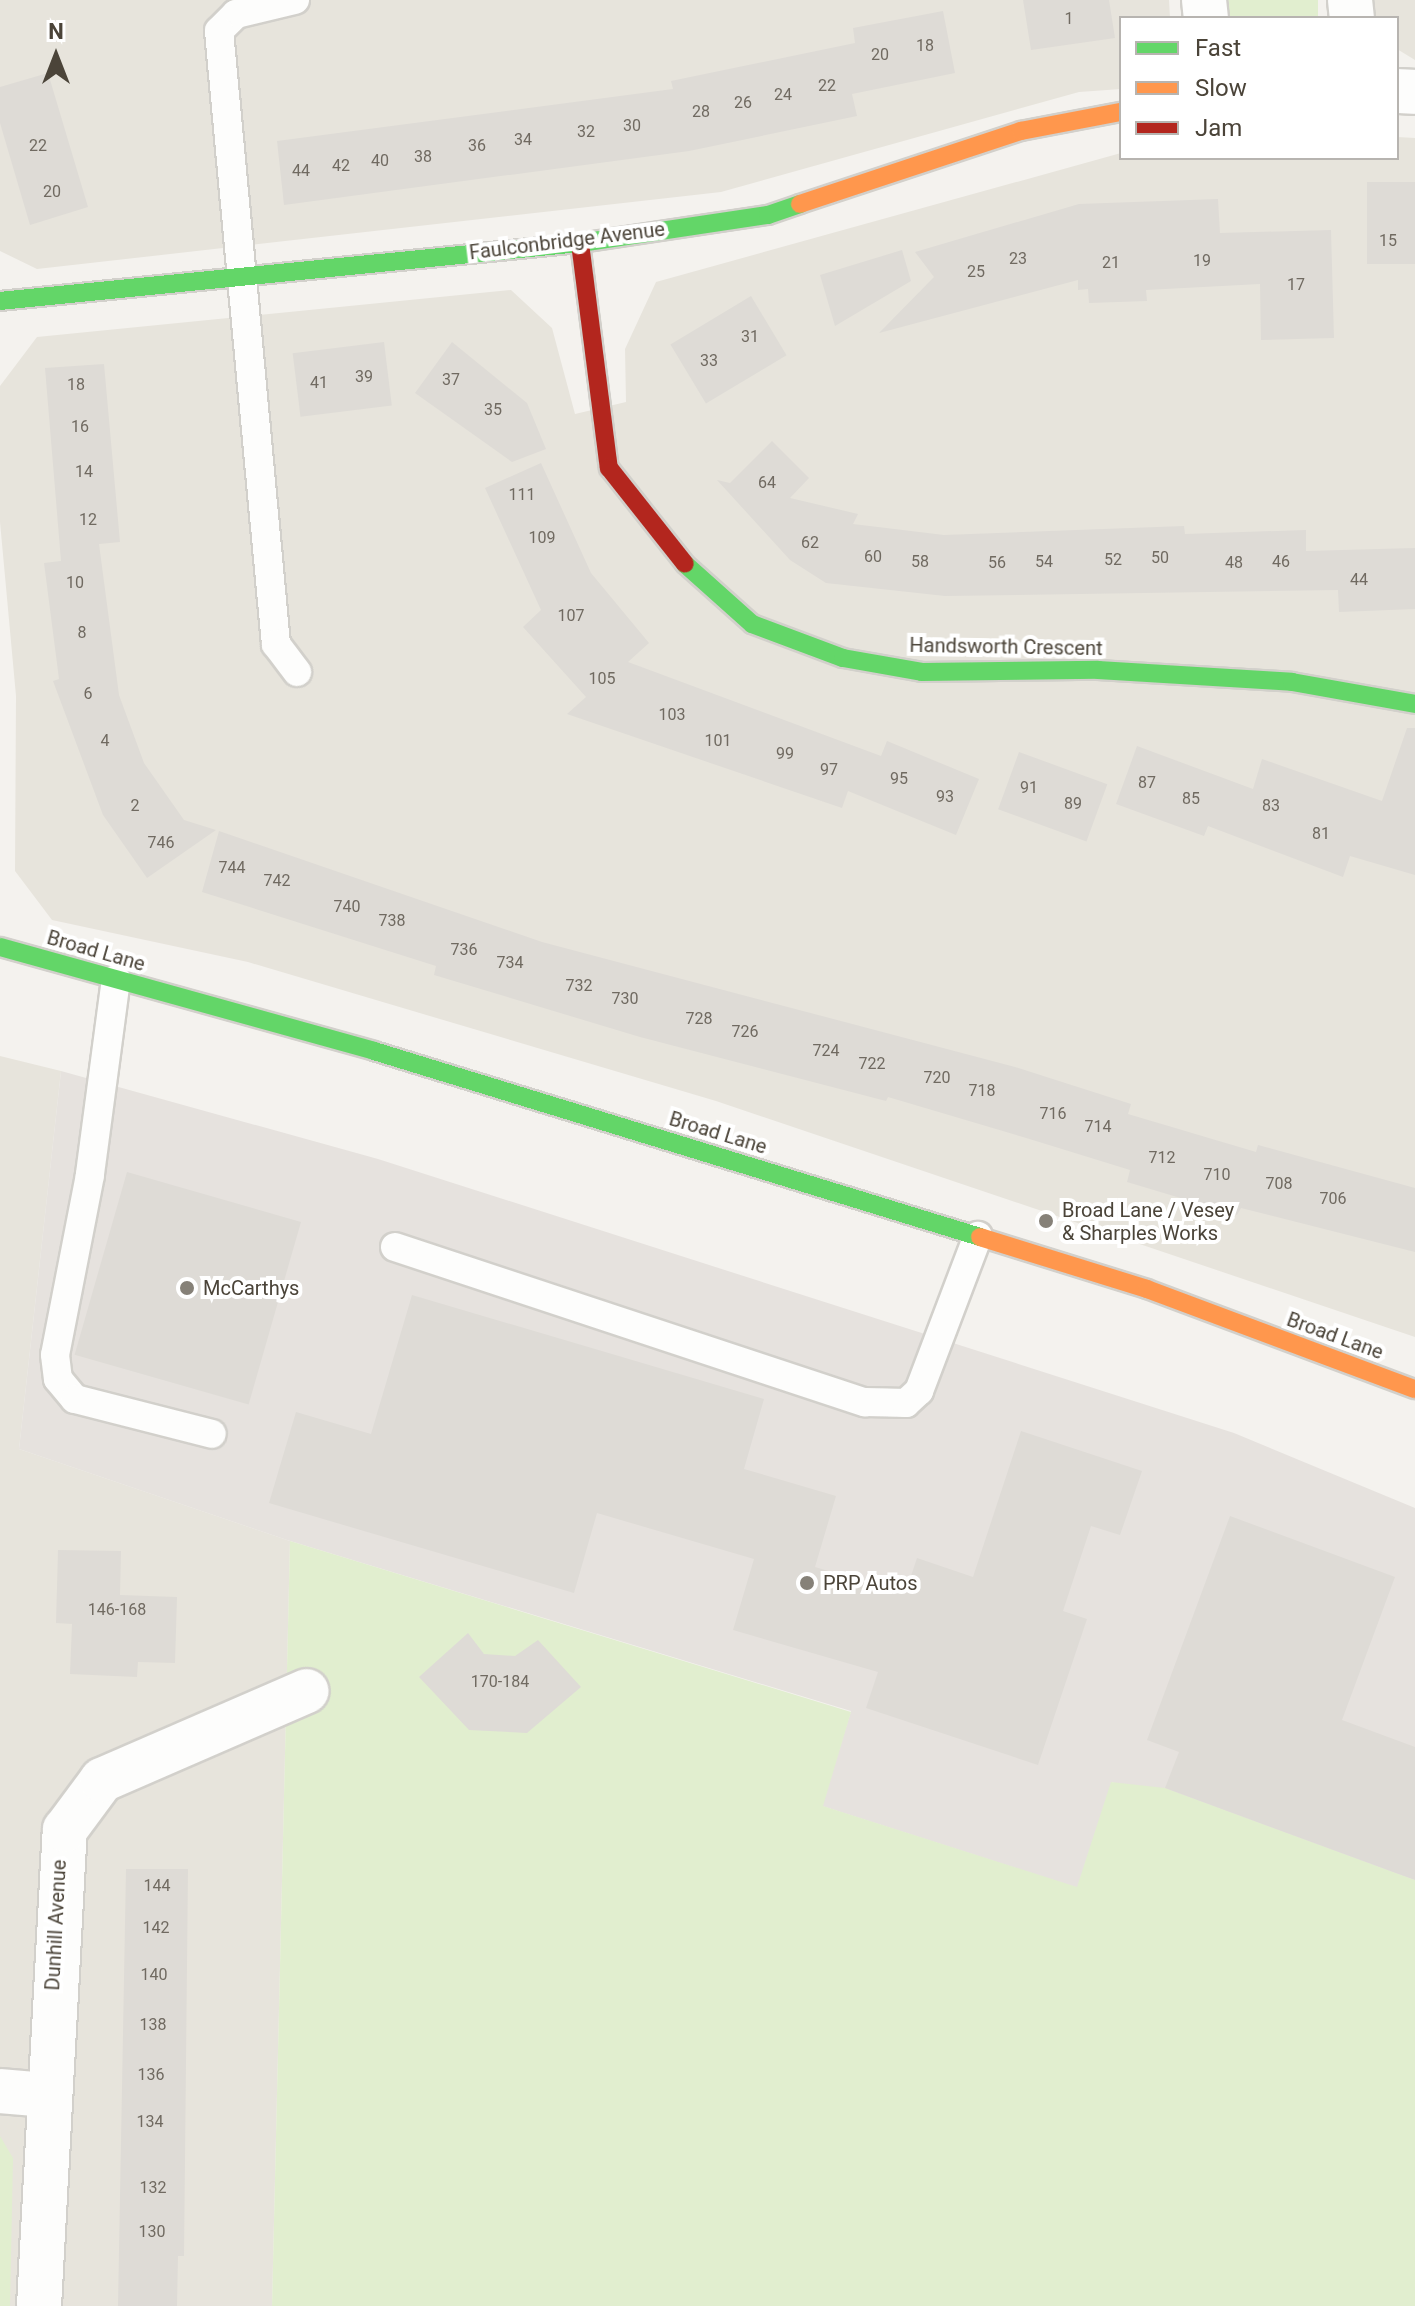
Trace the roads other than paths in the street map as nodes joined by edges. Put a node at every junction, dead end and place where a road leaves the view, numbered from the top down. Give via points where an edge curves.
1 (295, 0) edge
2 (1119, 112) edge
3 (580, 243) junction
4 (237, 276) junction
5 (0, 301) edge
6 (297, 672) dead end
7 (1415, 704) edge
8 (0, 947) edge
9 (116, 979) junction
10 (978, 1236) junction
11 (395, 1247) dead end
12 (1415, 1389) edge
13 (212, 1434) dead end
14 (307, 1691) dead end
15 (0, 2091) edge
16 (47, 2095) junction
17 (39, 2306) edge

1 - 4 lane via 236,14 219,31
2 - 3 street, Faulconbridge Avenue via 1021,131 768,215
3 - 4 street, Faulconbridge Avenue
3 - 7 street, Handsworth Crescent via 609,468 687,566 752,624 843,658 922,672 1098,670 1277,681
4 - 5 street, Faulconbridge Avenue
4 - 6 lane via 276,644
8 - 9 street, Broad Lane
9 - 10 street, Broad Lane via 374,1051
9 - 13 lane via 90,1175 55,1355 58,1379 75,1399
10 - 11 lane via 919,1391 906,1403 865,1402
10 - 12 street, Broad Lane via 1147,1289
14 - 16 street, Dunhill Avenue via 121,1769 102,1780 76,1810 60,1850
15 - 16 street
16 - 17 street, Dunhill Avenue

